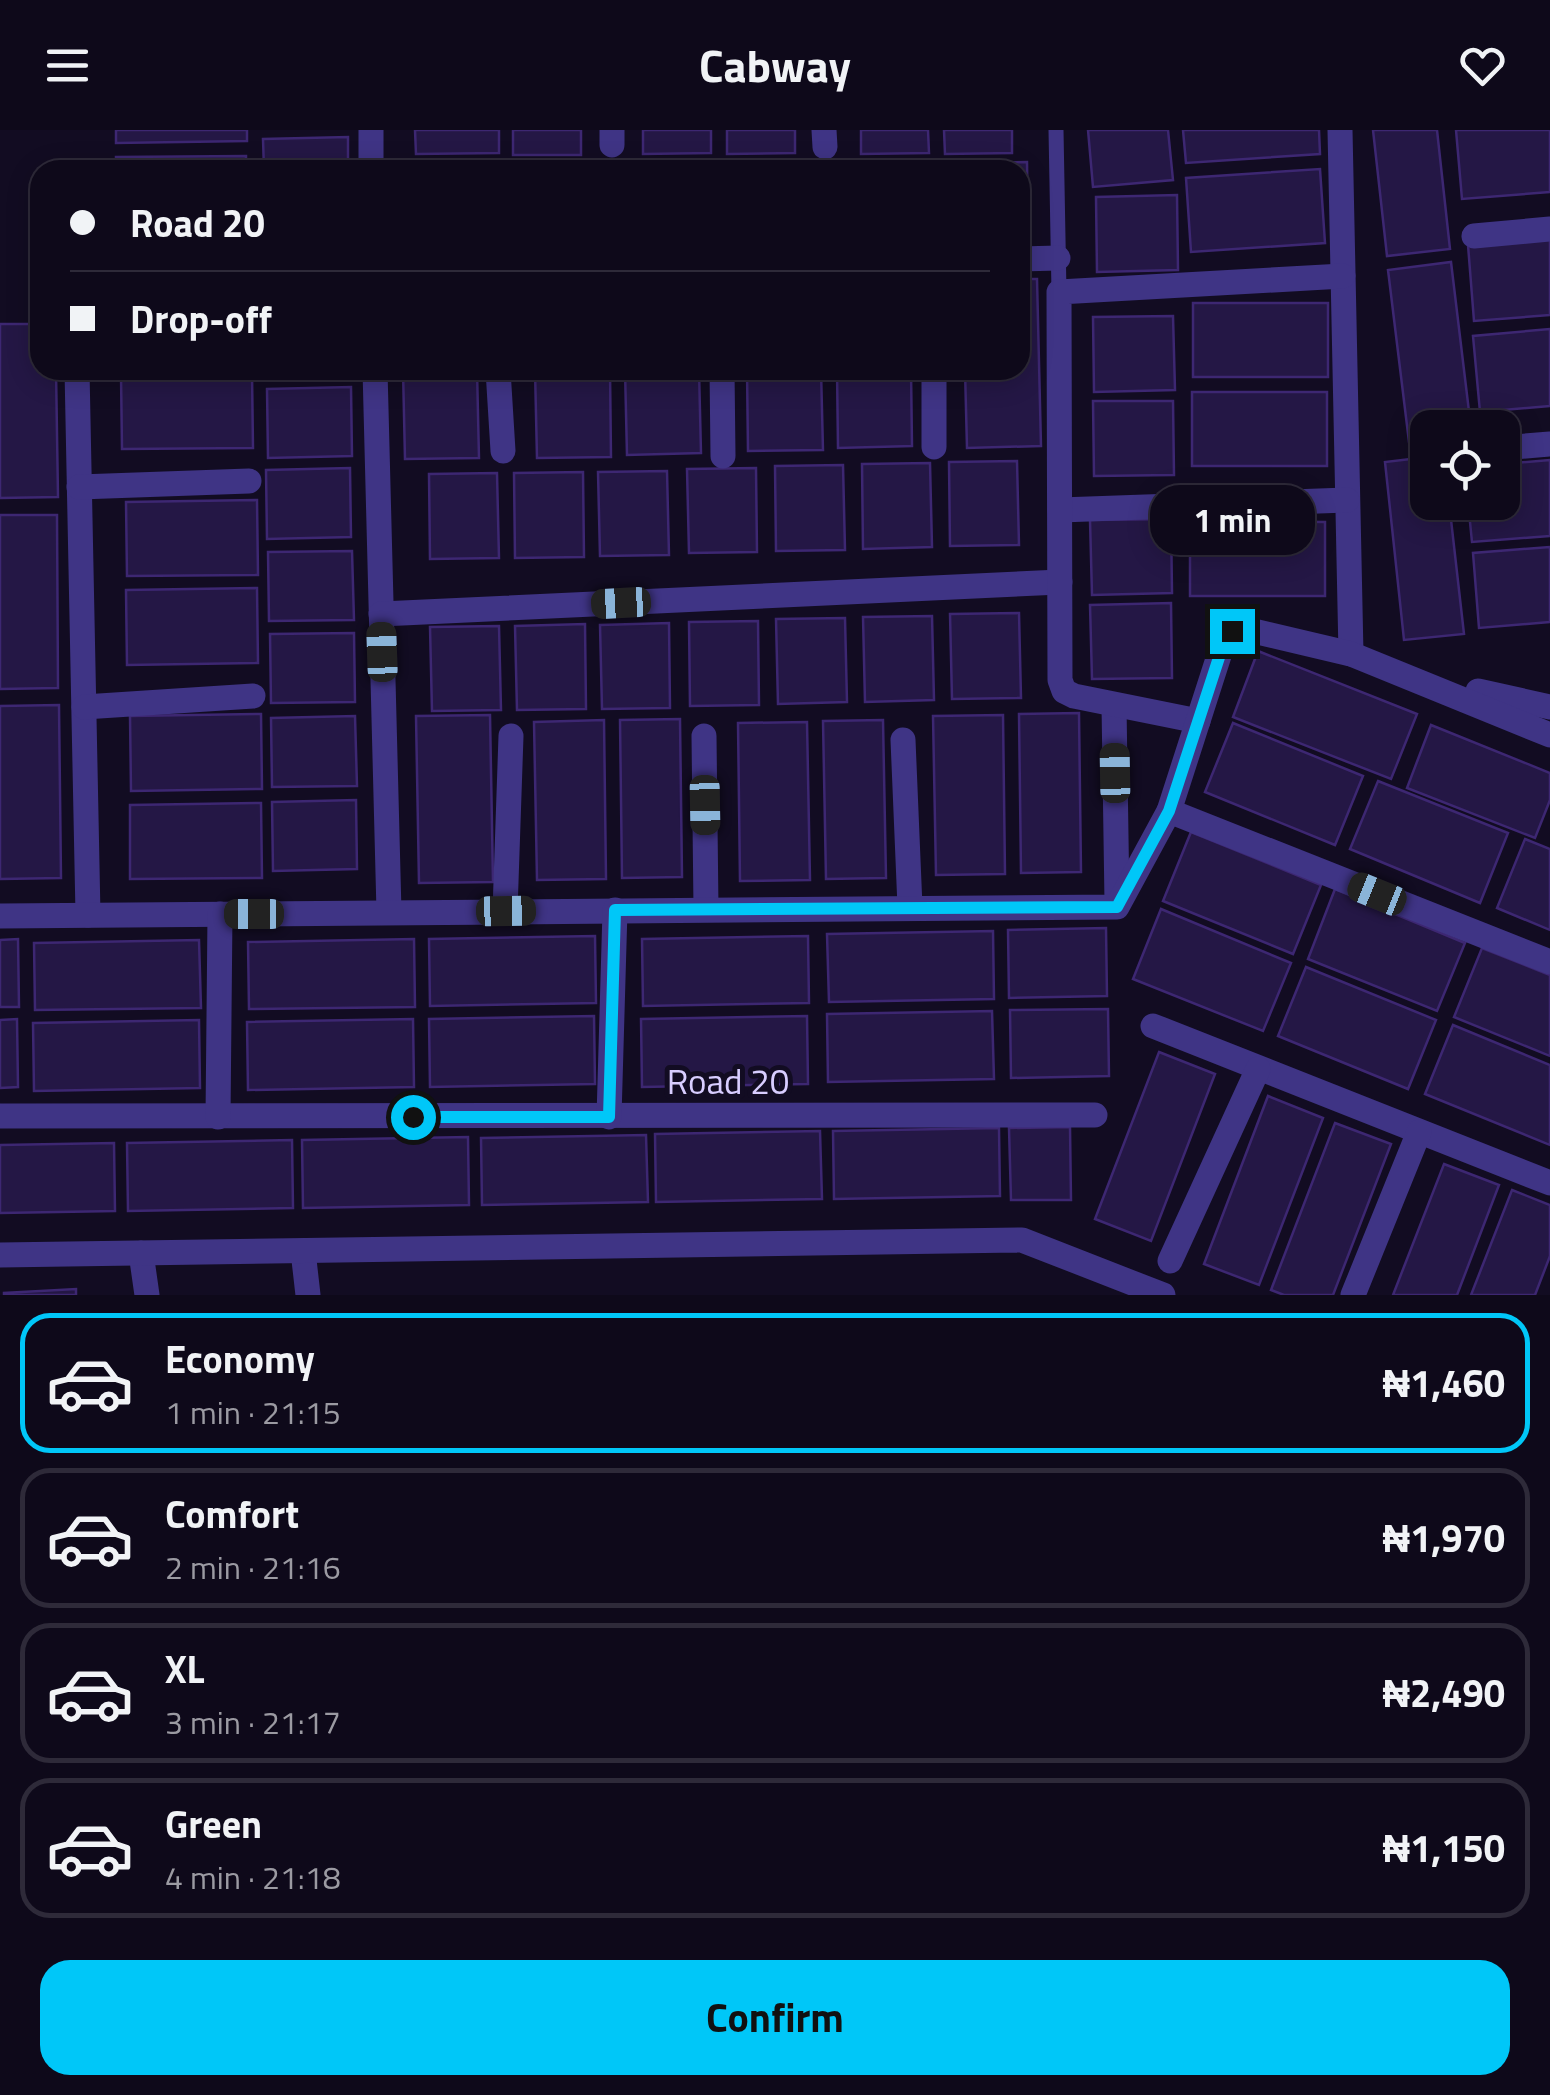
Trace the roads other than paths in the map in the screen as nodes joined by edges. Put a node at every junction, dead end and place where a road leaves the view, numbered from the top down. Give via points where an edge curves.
1 (370, 130) edge
2 (1056, 130) edge
3 (1340, 130) edge
4 (371, 160) edge
5 (1550, 229) edge
6 (1474, 236) dead end
7 (1058, 258) junction
8 (1030, 259) edge
9 (1342, 276) junction
10 (1059, 292) junction
11 (77, 380) edge
12 (375, 380) edge
13 (499, 380) edge
14 (722, 380) edge
15 (934, 380) edge
16 (1550, 444) edge
17 (1520, 446) edge
18 (934, 447) dead end
19 (503, 451) dead end
20 (724, 456) dead end
21 (249, 481) dead end
22 (79, 486) junction
23 (1347, 500) junction
24 (1060, 510) junction
25 (1060, 582) junction
26 (381, 614) junction
27 (1350, 654) junction
28 (1415, 677) junction
29 (253, 696) dead end
30 (84, 706) junction
31 (1114, 706) junction
32 (1550, 708) edge
33 (1198, 721) junction
34 (1550, 735) edge
35 (511, 736) dead end
36 (704, 736) dead end
37 (903, 740) dead end
38 (1169, 811) junction
39 (910, 907) junction
40 (1117, 907) junction
41 (706, 909) junction
42 (615, 910) junction
43 (506, 911) junction
44 (389, 912) junction
45 (220, 914) junction
46 (88, 915) junction
47 (0, 916) edge
48 (1550, 962) edge
49 (1154, 1026) dead end
50 (1258, 1069) junction
51 (0, 1116) edge
52 (218, 1116) junction
53 (1095, 1116) dead end
54 (609, 1117) junction
55 (1420, 1132) junction
56 (1550, 1183) edge
57 (303, 1251) junction
58 (141, 1253) junction
59 (0, 1256) edge
60 (1170, 1261) dead end
61 (147, 1295) edge
62 (308, 1295) edge
63 (1163, 1295) edge
64 (1353, 1295) edge

1 - 4 street
2 - 7 lane
3 - 9 street
5 - 6 street
7 - 8 street
7 - 10 lane
9 - 10 street
9 - 23 street
10 - 24 street
11 - 22 street
12 - 26 street
13 - 19 street
14 - 20 street
15 - 18 street
16 - 17 street
21 - 22 street
22 - 30 street
23 - 24 street
23 - 27 street
24 - 25 street
25 - 26 street
25 - 31 street via 1064,691
26 - 44 street
27 - 28 street
27 - 33 street via 1232,631
28 - 32 street
28 - 34 street
29 - 30 street
30 - 46 street
31 - 33 street
31 - 40 street
33 - 38 street
35 - 43 street
36 - 41 street
37 - 39 street
38 - 40 street
38 - 48 street
39 - 40 street
39 - 41 street
41 - 42 street
42 - 43 street
42 - 54 street
43 - 44 street
44 - 45 street
45 - 46 street
45 - 52 street
46 - 47 street
49 - 50 street
50 - 55 street
50 - 60 street
51 - 52 street, Road 20
52 - 54 street, Road 20
53 - 54 street, Road 20
55 - 56 street
55 - 64 street
57 - 58 street
57 - 62 street
57 - 63 street via 1022,1240
58 - 59 street
58 - 61 street

